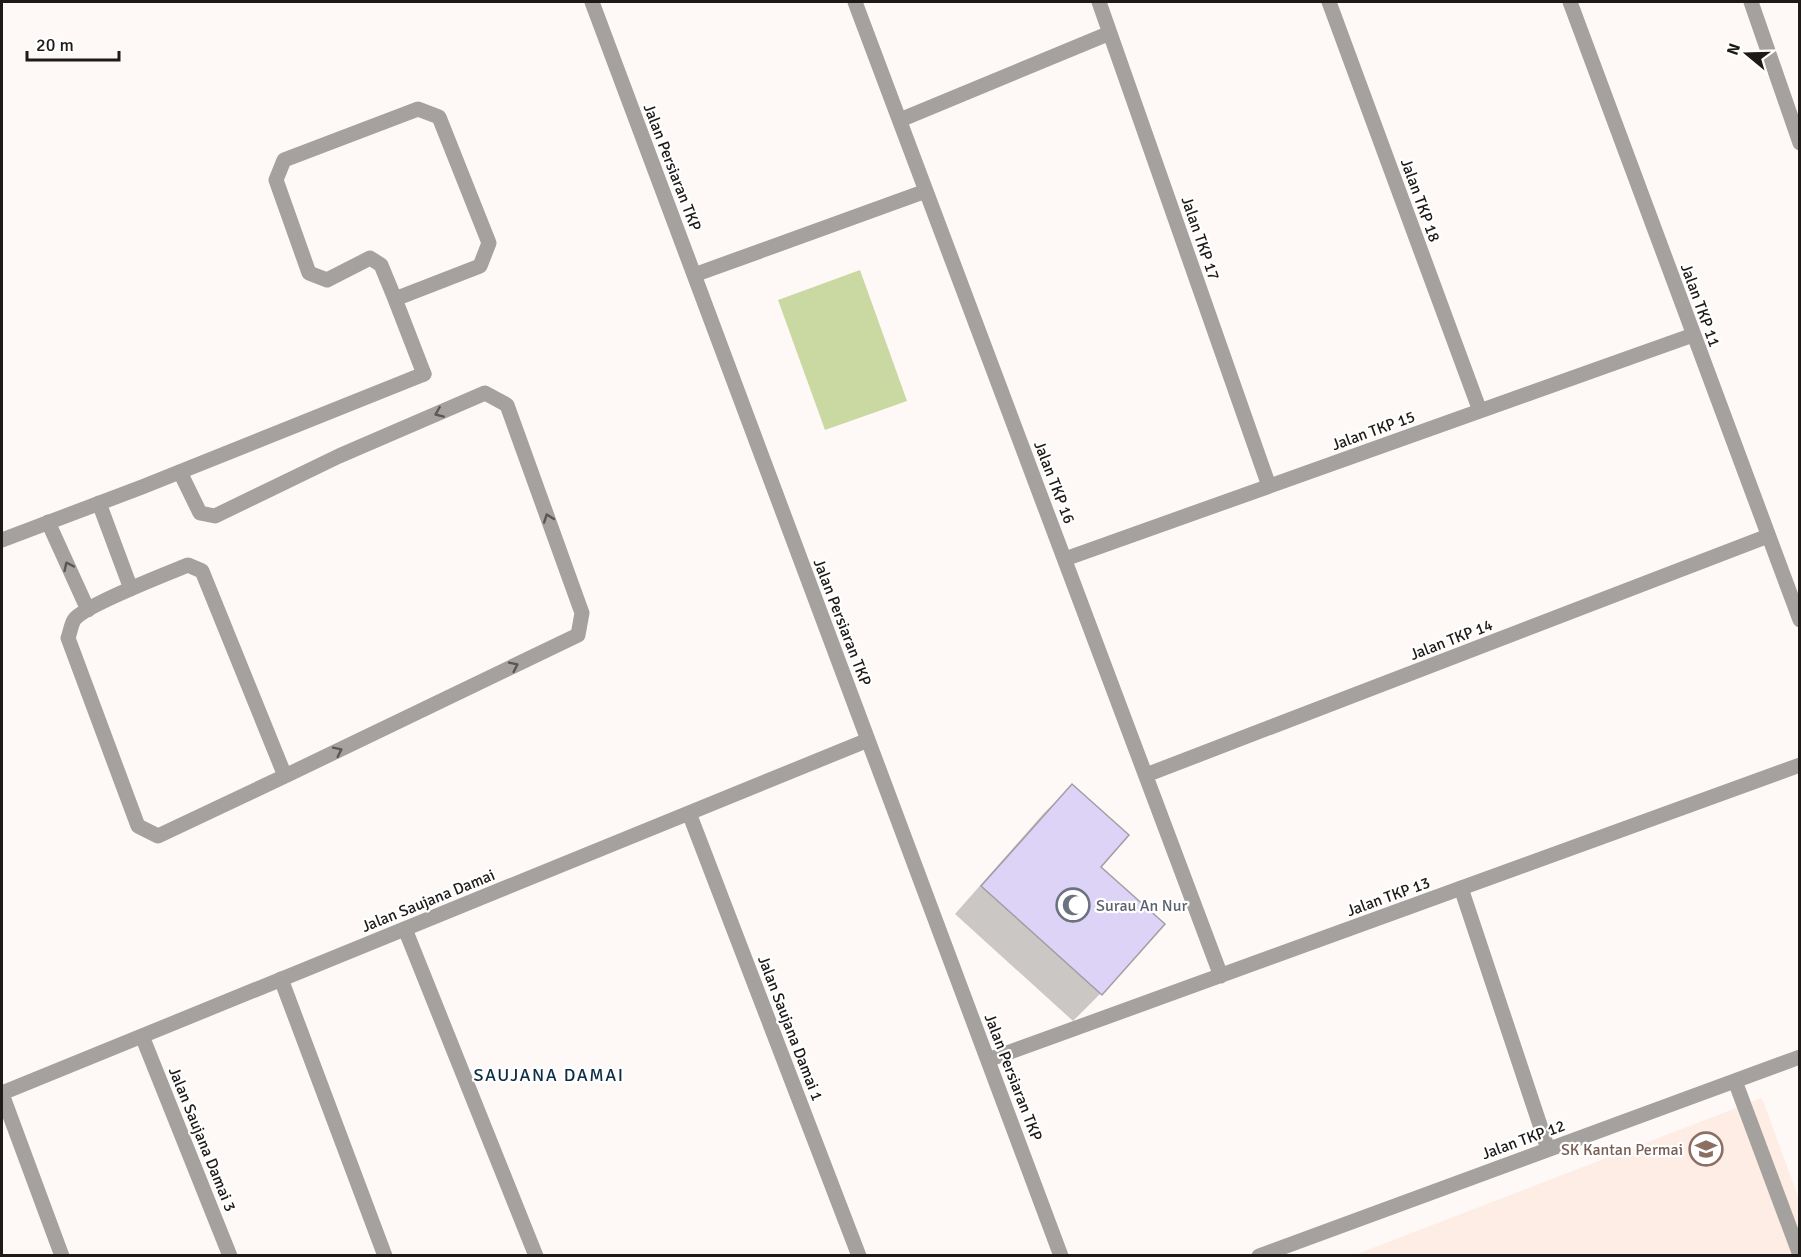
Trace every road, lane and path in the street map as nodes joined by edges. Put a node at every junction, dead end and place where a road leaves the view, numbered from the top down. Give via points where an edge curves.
1 (592, 2) edge
2 (855, 2) edge
3 (1099, 2) edge
4 (1329, 2) edge
5 (1570, 2) edge
6 (1751, 2) edge
7 (1110, 33) junction
8 (900, 120) junction
9 (1800, 143) edge
10 (926, 191) junction
11 (694, 275) junction
12 (395, 299) junction
13 (1693, 334) junction
14 (1480, 411) junction
15 (180, 472) junction
16 (1269, 486) junction
17 (99, 503) junction
18 (48, 522) junction
19 (1768, 536) junction
20 (2, 540) edge
21 (1065, 560) junction
22 (131, 589) junction
23 (88, 610) junction
24 (1800, 620) edge
25 (868, 740) junction
26 (1800, 765) edge
27 (1146, 775) junction
28 (285, 776) junction
29 (689, 813) junction
30 (1461, 888) junction
31 (405, 928) junction
32 (1221, 976) junction
33 (281, 979) junction
34 (142, 1036) junction
35 (1800, 1058) edge
36 (988, 1060) junction
37 (1735, 1081) junction
38 (2, 1094) edge
39 (1548, 1149) junction
40 (856, 1255) edge
41 (1800, 1255) edge
42 (62, 1256) edge
43 (230, 1256) edge
44 (385, 1256) edge
45 (536, 1256) edge
46 (1061, 1256) edge
47 (1259, 1256) edge

1 - 11 street, Jalan Persiaran TKP
2 - 8 street, Jalan TKP 16
3 - 7 street, Jalan TKP 17
4 - 14 street, Jalan TKP 18
5 - 13 street, Jalan TKP 11
6 - 9 street
7 - 8 street
7 - 16 street, Jalan TKP 17
8 - 10 street, Jalan TKP 16
10 - 11 street
10 - 21 street, Jalan TKP 16
11 - 25 street, Jalan Persiaran TKP
12 - 12 street via 381,265 370,258 327,280 309,273 276,180 285,160 418,109 439,117 489,243 480,266
12 - 15 street via 424,374
13 - 14 street, Jalan TKP 15
13 - 19 street, Jalan TKP 11
14 - 16 street, Jalan TKP 15
15 - 17 street
28 -> 15 street via 578,635 582,613 507,405 485,393 339,456 215,516 200,513
16 - 21 street, Jalan TKP 15
17 - 18 street
17 - 22 street
18 - 20 street
23 -> 18 street
19 - 24 street, Jalan TKP 11
19 - 27 street, Jalan TKP 14
21 - 27 street, Jalan TKP 16
22 - 23 street
22 - 28 street via 188,565 202,571
23 - 28 street via 74,619 68,638 138,826 158,836
25 - 29 street, Jalan Saujana Damai
25 - 36 street, Jalan Persiaran TKP
26 - 30 street, Jalan TKP 13
27 - 32 street, Jalan TKP 16
29 - 31 street, Jalan Saujana Damai
29 - 40 street, Jalan Saujana Damai 1
30 - 32 street, Jalan TKP 13
30 - 39 street
31 - 33 street, Jalan Saujana Damai
31 - 45 street
32 - 36 street, Jalan TKP 13
33 - 34 street, Jalan Saujana Damai
33 - 44 street
34 - 38 street, Jalan Saujana Damai
34 - 43 street, Jalan Saujana Damai 3
35 - 37 street, Jalan TKP 12
36 - 46 street, Jalan Persiaran TKP
37 - 39 street, Jalan TKP 12
37 - 41 street
38 - 42 street
39 - 47 street, Jalan TKP 12

